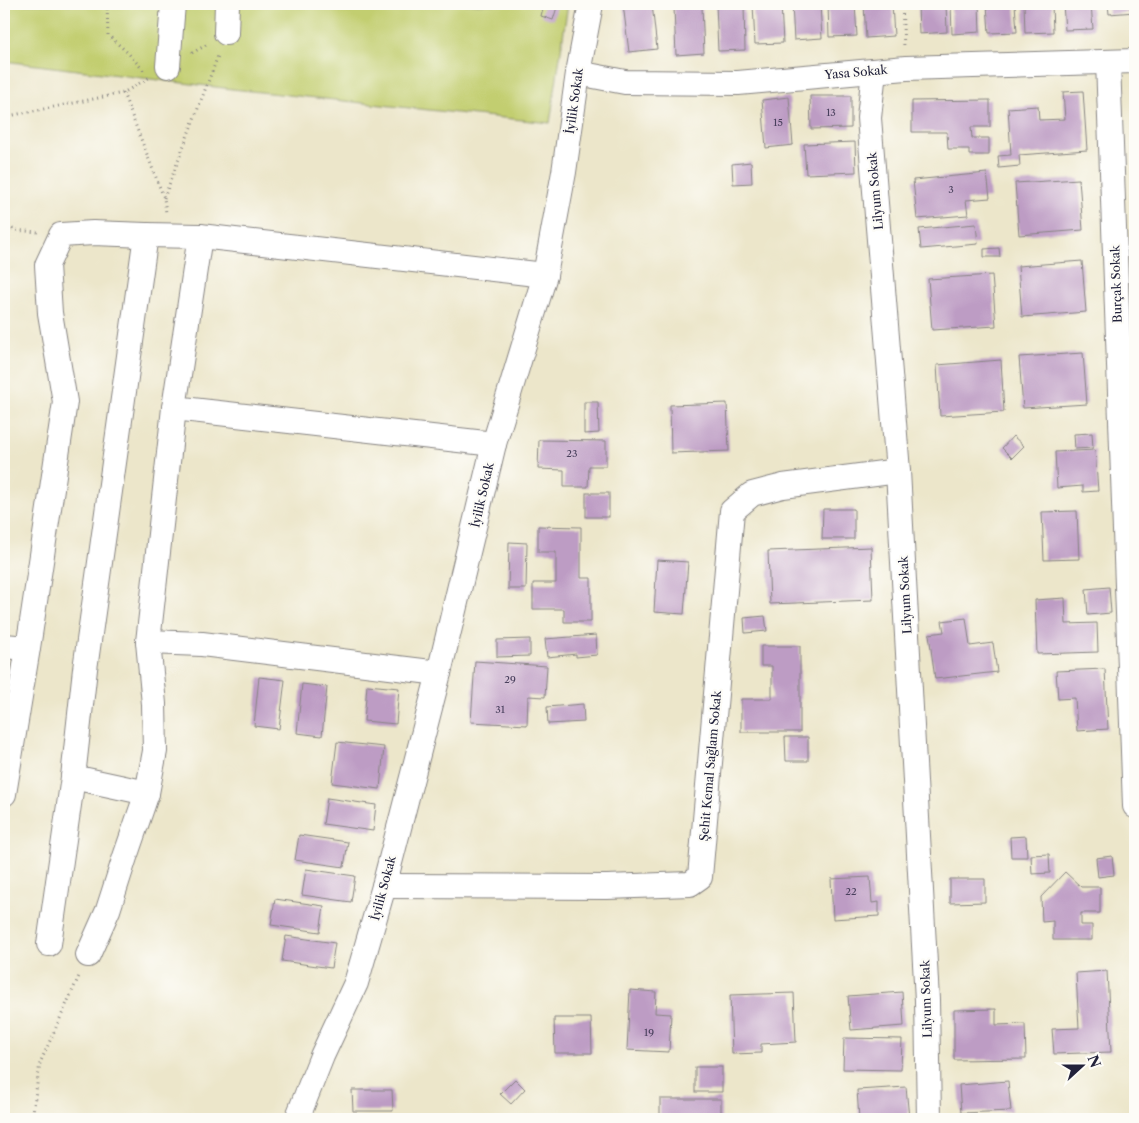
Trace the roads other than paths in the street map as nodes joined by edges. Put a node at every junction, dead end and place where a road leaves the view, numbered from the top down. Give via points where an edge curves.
1 (173, 4) edge
2 (227, 4) edge
3 (591, 4) edge
4 (226, 33) road end
5 (1135, 61) edge
6 (1108, 62) junction
7 (874, 71) junction
8 (159, 72) road end
9 (578, 73) junction
10 (158, 235) junction
11 (200, 236) junction
12 (545, 275) junction
13 (174, 408) junction
14 (494, 444) junction
15 (898, 471) junction
16 (148, 642) junction
17 (4, 646) edge
18 (28, 648) junction
19 (439, 673) junction
20 (72, 778) junction
21 (147, 793) junction
22 (4, 794) edge
23 (1135, 806) edge
24 (384, 886) junction
25 (49, 944) dead end
26 (88, 955) road end
27 (297, 1119) edge
28 (930, 1119) edge

1 - 8 street
2 - 4 street
3 - 9 street, İyilik Sokak
5 - 6 street, Yasa Sokak
6 - 7 street, Yasa Sokak
6 - 23 street, Burçak Sokak
7 - 9 street, Yasa Sokak via 738,83 625,82
7 - 15 street, Lilyum Sokak via 869,118
9 - 12 street, İyilik Sokak
10 - 11 street
10 - 18 street via 61,235 47,265 50,313 65,402
10 - 20 street via 84,676
11 - 12 street
11 - 13 street
12 - 14 street, İyilik Sokak
13 - 14 street
13 - 16 street
14 - 19 street, İyilik Sokak
15 - 24 street, Şehit Kemal Sağlam Sokak via 775,488 752,494 732,512 700,877 690,884
15 - 28 street, Lilyum Sokak via 927,1000
16 - 19 street via 202,644
16 - 21 street via 155,751
17 - 18 street
18 - 22 street
19 - 24 street, İyilik Sokak
20 - 21 street
20 - 25 street
21 - 26 street via 108,910
24 - 27 street, İyilik Sokak via 356,983

